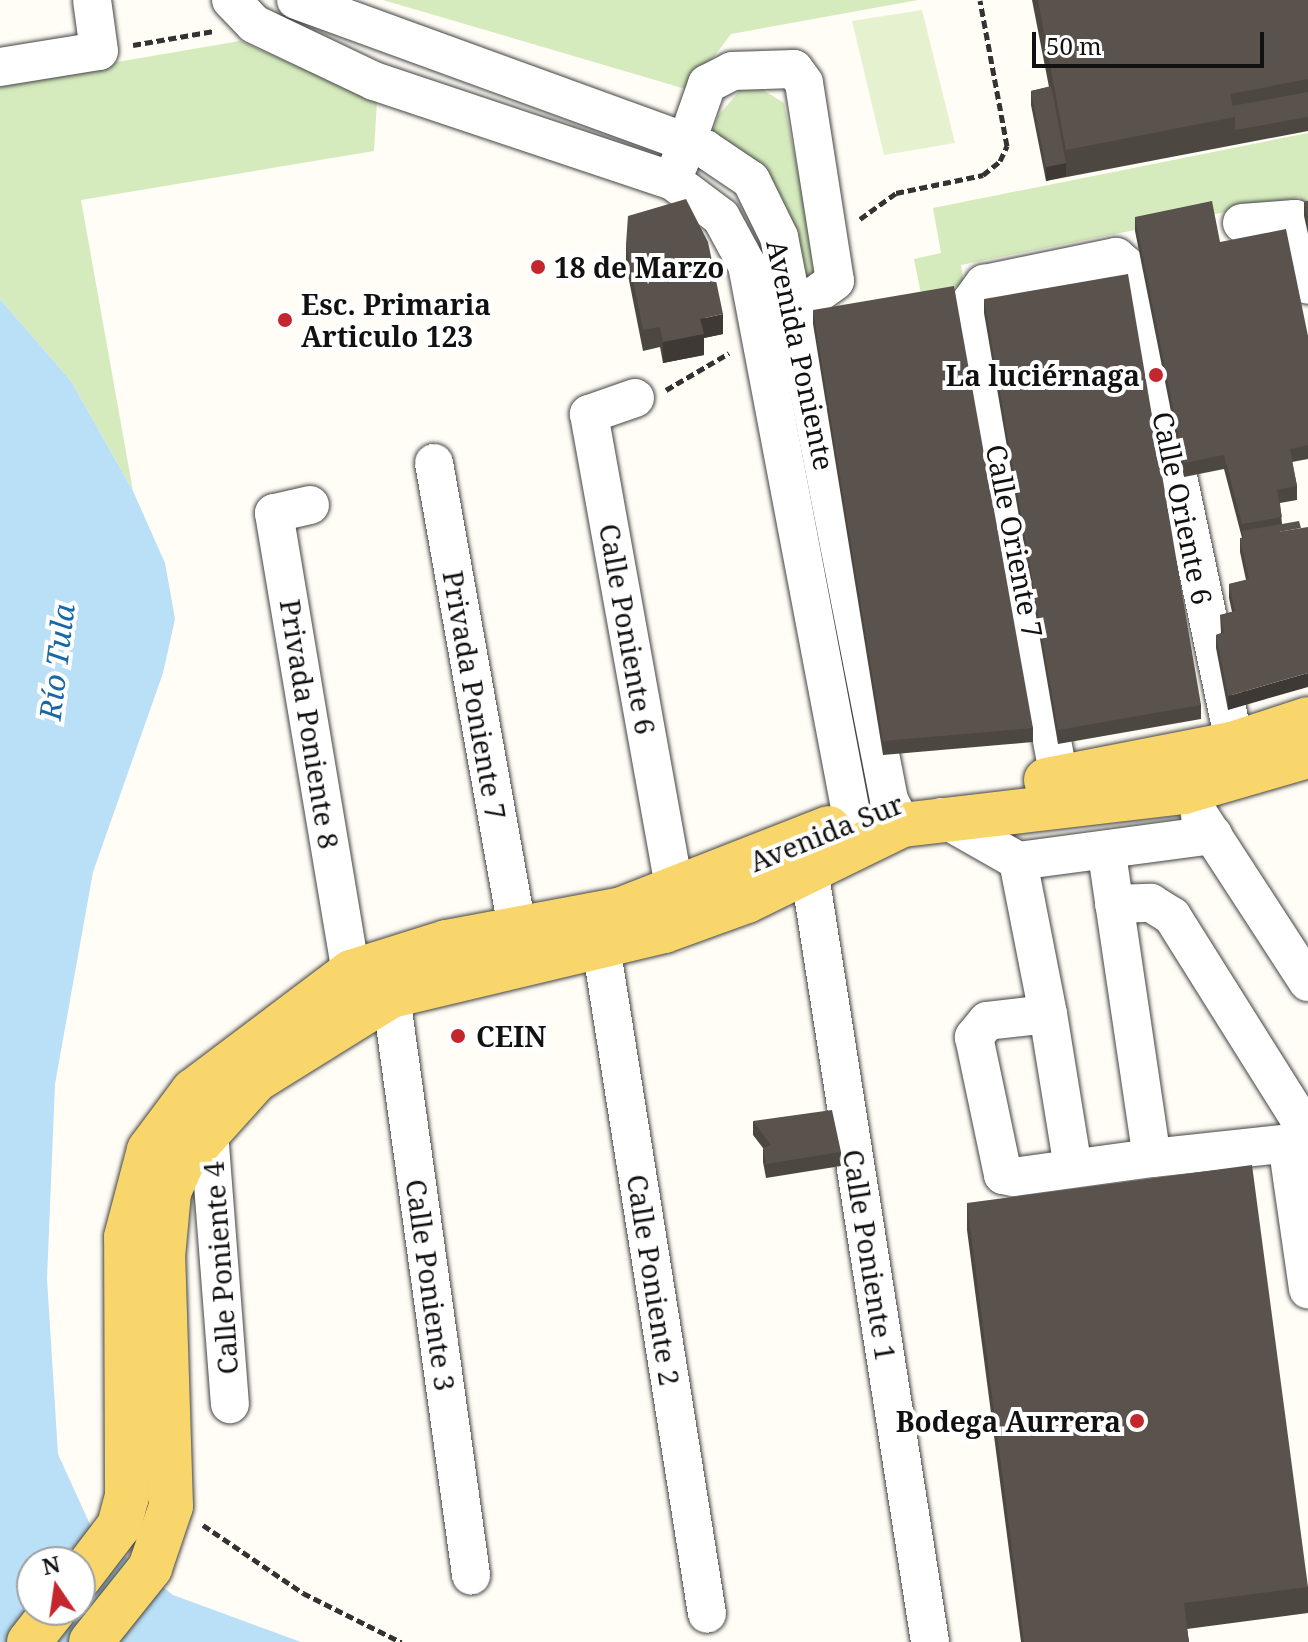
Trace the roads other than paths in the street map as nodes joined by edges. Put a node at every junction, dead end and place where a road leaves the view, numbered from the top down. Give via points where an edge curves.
1 (92, 0) edge
2 (296, 0) edge
3 (242, 12) edge
4 (0, 67) edge
5 (685, 142) junction
6 (673, 181) junction
7 (1242, 223) dead end
8 (1308, 285) edge
9 (970, 303) joint
10 (793, 311) junction
11 (757, 335) junction
12 (635, 398) road end
13 (434, 463) dead end
14 (310, 505) dead end
15 (1308, 719) edge
16 (1308, 756) edge
17 (1237, 760) junction
18 (1174, 776) junction
19 (1059, 778) junction
20 (889, 820) junction
21 (1213, 835) junction
22 (1107, 854) junction
23 (1018, 861) junction
24 (809, 869) junction
25 (675, 891) junction
26 (1114, 904) junction
27 (520, 945) junction
28 (601, 946) junction
29 (351, 972) junction
30 (1308, 982) edge
31 (391, 996) junction
32 (1048, 1014) junction
33 (193, 1091) junction
34 (209, 1132) junction
35 (1301, 1139) edge
36 (1152, 1158) junction
37 (1073, 1168) junction
38 (1308, 1289) edge
39 (230, 1404) dead end
40 (96, 1556) edge
41 (471, 1575) dead end
42 (707, 1614) dead end
43 (42, 1626) edge
44 (29, 1642) edge
45 (91, 1642) edge
46 (930, 1642) edge

1 - 4 street via 99,51
2 - 5 street, Avenida Poniente
3 - 6 street, Avenida Poniente via 374,81
5 - 6 street
5 - 10 street, Avenida Poniente via 751,180 779,237
5 - 10 street via 707,84 732,71 794,69 804,83 835,281
6 - 11 street, Avenida Poniente via 721,217 747,265
7 - 8 street via 1295,219
9 - 17 street, Calle Oriente 6 via 984,284 1116,257 1135,273
9 - 19 street, Calle Oriente 7
10 - 11 street
10 - 20 street, Avenida Poniente
11 - 20 street, Avenida Poniente
12 - 25 street, Calle Poniente 6 via 589,414
13 - 27 street, Privada Poniente 7
14 - 29 street, Privada Poniente 8 via 274,513
15 - 17 main road, Avenida Sur
16 - 17 main road, Avenida Sur
17 - 18 main road, Avenida Sur
18 - 19 main road, Avenida Sur
18 - 20 main road, Avenida Sur
18 - 21 street
19 - 20 main road, Avenida Sur
20 - 23 street
20 - 24 main road, Avenida Sur
20 - 25 main road, Avenida Sur
21 - 22 street
21 - 30 street
22 - 23 street
22 - 26 street
23 - 32 street
24 - 28 main road, Avenida Sur via 692,921
24 - 46 street, Calle Poniente 1
25 - 27 main road, Avenida Sur
26 - 35 street via 1151,903 1172,916
26 - 36 street
27 - 28 main road, Avenida Sur
27 - 29 main road, Avenida Sur
27 - 31 main road, Avenida Sur
28 - 42 street, Calle Poniente 2
29 - 33 main road
31 - 34 main road, Avenida Sur via 256,1080
31 - 41 street, Calle Poniente 3
32 - 37 street
32 - 37 street via 987,1021 974,1037 1003,1175
33 - 34 street, Calle Poniente 4
33 - 40 main road via 149,1150 126,1237 131,1368 119,1526
34 - 39 street, Calle Poniente 4
34 - 45 main road, Avenida Sur via 183,1161 169,1192 163,1257 171,1506 150,1568
35 - 36 street
35 - 38 street
36 - 37 street
43 - 44 main road

